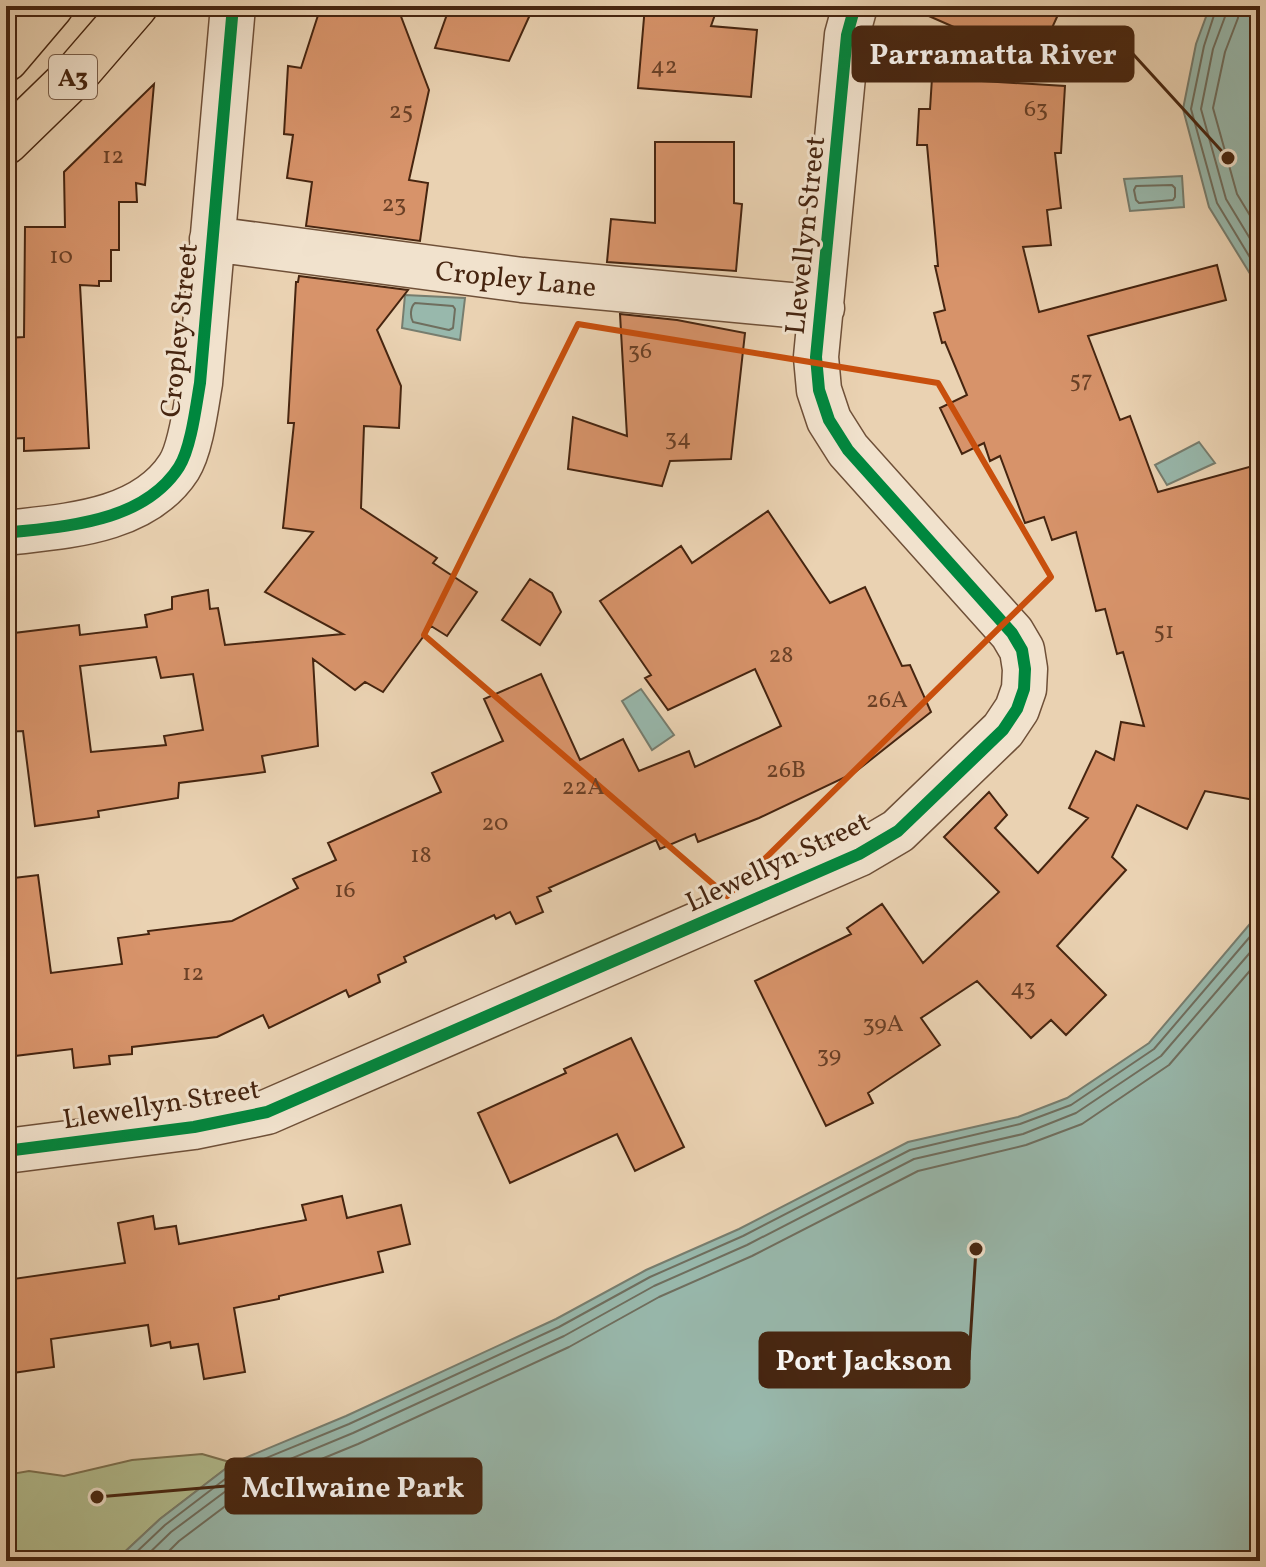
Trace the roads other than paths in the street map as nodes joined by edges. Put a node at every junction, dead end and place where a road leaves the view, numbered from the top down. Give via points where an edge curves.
1 (51, 6) edge
2 (135, 6) edge
3 (233, 6) edge
4 (855, 6) edge
5 (6, 59) edge
6 (6, 142) edge
7 (212, 239) junction
8 (822, 308) junction
9 (6, 533) edge
10 (6, 1151) edge

1 - 5 highway, A3
2 - 6 highway, A3 via 78,72
3 - 7 street, Cropley Street
4 - 8 street, Llewellyn Street via 847,35
7 - 8 street, Cropley Lane via 522,280
7 - 9 street, Cropley Street via 200,383 180,466 157,493 123,511 78,524
8 - 10 street, Llewellyn Street via 816,357 829,420 848,450 1022,650 1024,689 1003,730 898,831 859,854 267,1112 194,1127

